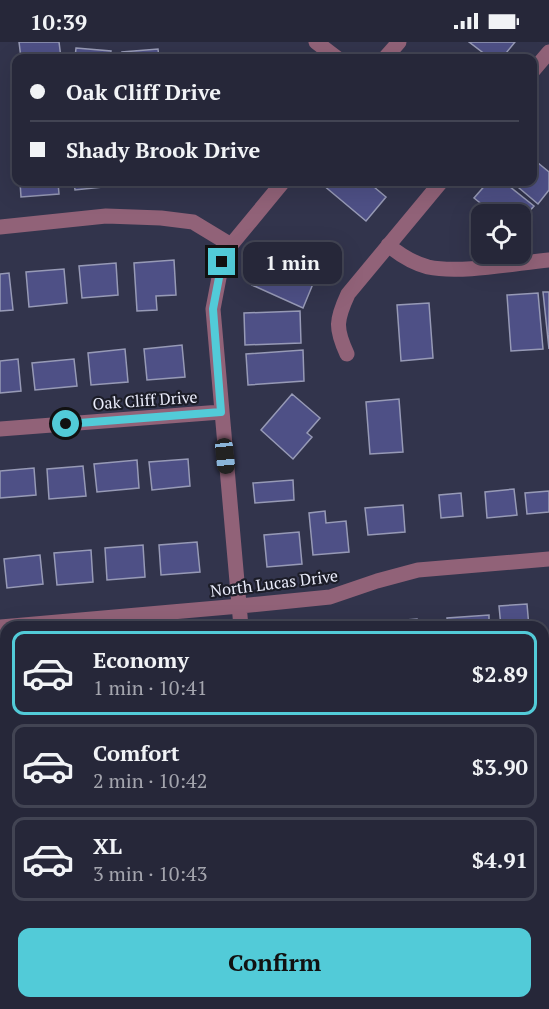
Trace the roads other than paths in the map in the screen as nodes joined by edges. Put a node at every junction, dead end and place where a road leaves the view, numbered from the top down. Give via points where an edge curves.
1 (316, 42) edge
2 (399, 42) edge
3 (549, 52) edge
4 (332, 54) edge
5 (388, 54) edge
6 (537, 66) edge
7 (280, 186) edge
8 (438, 186) edge
9 (0, 227) edge
10 (231, 245) junction
11 (388, 245) junction
12 (549, 260) edge
13 (347, 354) dead end
14 (221, 412) junction
15 (0, 429) edge
16 (549, 559) edge
17 (240, 606) junction
18 (69, 621) edge
19 (241, 621) edge

1 - 4 street
2 - 5 street
3 - 6 street
7 - 10 street
8 - 11 street
9 - 10 street via 106,216 161,218 193,222
10 - 14 street via 222,262 213,309
11 - 12 street via 404,258 428,267
11 - 13 street via 348,294 340,312 338,334
14 - 15 street, Oak Cliff Drive
14 - 17 street
16 - 17 street, North Lucas Drive via 418,570 330,597
17 - 18 street, North Lucas Drive
17 - 19 street

